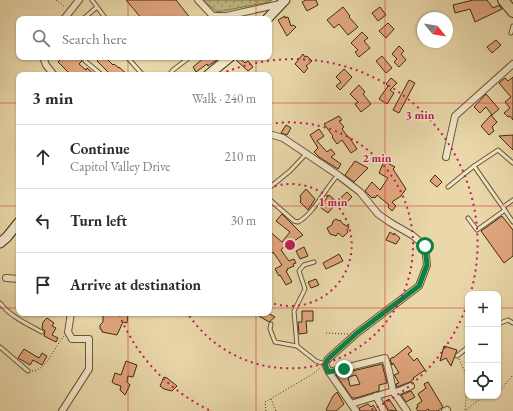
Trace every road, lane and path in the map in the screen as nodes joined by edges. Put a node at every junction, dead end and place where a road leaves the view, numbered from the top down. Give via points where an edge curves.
1 (56, 0) edge
2 (79, 0) edge
3 (92, 0) edge
4 (198, 0) edge
5 (503, 0) edge
6 (283, 1) edge
7 (97, 7) junction
8 (70, 11) junction
9 (513, 12) edge
10 (66, 16) edge
11 (86, 16) edge
12 (104, 16) edge
13 (211, 16) edge
14 (226, 16) edge
15 (270, 16) edge
16 (513, 26) edge
17 (511, 33) dead end
18 (44, 60) edge
19 (85, 60) edge
20 (130, 60) edge
21 (186, 60) edge
22 (226, 60) edge
23 (513, 64) edge
24 (52, 72) edge
25 (98, 72) edge
26 (140, 72) edge
27 (171, 72) edge
28 (212, 72) edge
29 (272, 135) edge
30 (306, 154) junction
31 (446, 157) dead end
32 (513, 163) edge
33 (474, 166) junction
34 (338, 175) junction
35 (272, 186) edge
36 (448, 187) dead end
37 (513, 200) edge
38 (272, 202) edge
39 (504, 209) junction
40 (468, 218) dead end
41 (513, 222) edge
42 (16, 226) edge
43 (0, 243) edge
44 (314, 262) dead end
45 (6, 278) dead end
46 (16, 279) edge
47 (0, 303) edge
48 (71, 316) edge
49 (513, 322) edge
50 (501, 323) edge
51 (271, 324) dead end
52 (42, 332) dead end
53 (68, 332) junction
54 (326, 333) dead end
55 (357, 333) junction
56 (297, 346) junction
57 (0, 347) edge
58 (465, 350) edge
59 (457, 357) joint
60 (325, 364) junction
61 (28, 371) joint
62 (328, 372) junction
63 (513, 375) edge
64 (411, 386) dead end
65 (501, 389) edge
66 (394, 392) junction
67 (376, 396) junction
68 (271, 398) junction
69 (480, 399) edge
70 (350, 404) junction
71 (62, 411) edge
72 (266, 411) edge
73 (276, 411) edge
74 (356, 411) edge
75 (384, 411) edge
76 (407, 411) edge
77 (465, 411) edge

1 - 8 path
2 - 8 street
3 - 7 lane
4 - 13 street
5 - 9 main road
6 - 14 street
6 - 15 street
7 - 11 lane
7 - 12 lane
8 - 10 street
16 - 17 lane
18 - 24 street
19 - 25 lane
20 - 26 lane
21 - 27 lane
22 - 28 street
23 - 31 street via 455,116
29 - 30 street via 283,138
30 - 34 street
30 - 35 lane
32 - 33 lane via 498,150
33 - 36 lane
33 - 39 lane
34 - 38 lane via 314,207 298,222
34 - 55 street via 360,192 378,214 425,246 427,265 419,286
37 - 39 lane
39 - 40 lane via 477,230
39 - 41 lane
42 - 43 street
44 - 56 lane via 304,265 299,271 305,289 294,311
45 - 46 street
47 - 52 lane via 12,315
48 - 53 street
49 - 50 lane via 508,320
51 - 56 lane via 270,329 275,342
53 - 61 path via 45,365 35,371
53 - 71 street via 72,339 89,339 89,369
54 - 55 path
55 - 60 street
56 - 60 lane via 316,361
57 - 61 lane
58 - 59 lane
59 - 77 path via 466,372
60 - 62 street
60 - 68 path via 313,374
62 - 66 street via 385,358
62 - 70 street
63 - 65 path
64 - 66 street
66 - 67 street
66 - 76 street
67 - 70 street
67 - 75 street
68 - 72 path via 264,402
68 - 73 path
69 - 77 path
70 - 74 street

